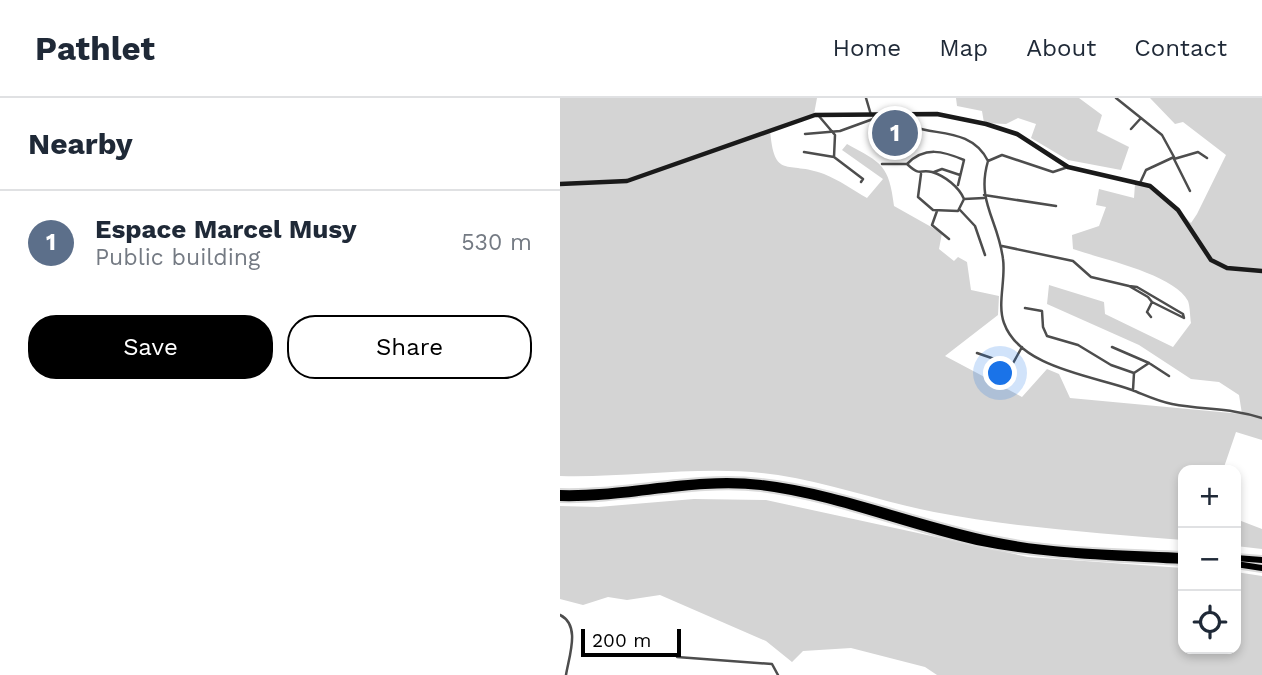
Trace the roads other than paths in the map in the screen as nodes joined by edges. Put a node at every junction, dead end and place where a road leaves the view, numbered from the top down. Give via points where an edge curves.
1 (866, 98) edge
2 (1116, 98) edge
3 (873, 114) junction
4 (901, 114) junction
5 (818, 115) junction
6 (1140, 118) junction
7 (1131, 128) dead end
8 (833, 131) junction
9 (805, 134) dead end
10 (804, 152) dead end
11 (834, 157) junction
12 (1207, 158) dead end
13 (1174, 159) junction
14 (988, 161) junction
15 (883, 164) dead end
16 (907, 164) junction
17 (1068, 167) junction
18 (934, 172) junction
19 (921, 174) junction
20 (961, 175) junction
21 (861, 182) dead end
22 (1140, 183) junction
23 (560, 184) edge
24 (958, 186) junction
25 (1190, 191) dead end
26 (984, 197) junction
27 (964, 199) junction
28 (1056, 206) dead end
29 (960, 210) junction
30 (937, 211) junction
31 (949, 239) dead end
32 (1001, 246) junction
33 (985, 255) dead end
34 (1262, 271) edge
35 (1129, 286) junction
36 (1152, 302) junction
37 (1025, 308) dead end
38 (1152, 317) dead end
39 (1022, 347) junction
40 (1112, 347) dead end
41 (977, 353) dead end
42 (1149, 363) junction
43 (1134, 373) junction
44 (1169, 376) dead end
45 (1133, 390) junction
46 (1262, 418) edge
47 (560, 496) edge
48 (1178, 558) edge
49 (1241, 561) edge
50 (1241, 561) edge
51 (1262, 563) edge
52 (560, 615) edge
53 (677, 657) dead end
54 (566, 675) edge
55 (778, 675) edge

1 - 3 street
2 - 6 street
3 - 4 street
3 - 5 street
3 - 8 street via 873,119
4 - 14 street via 914,128 952,133 970,141
4 - 17 street via 937,114 1003,128
5 - 8 street
5 - 23 street via 627,181
6 - 7 street
6 - 13 street via 1162,135
8 - 9 street
8 - 11 street
10 - 11 street
11 - 21 street via 863,179
12 - 13 street via 1198,152
13 - 22 street via 1146,170
13 - 25 street
14 - 17 street via 1002,155 1053,172
14 - 26 street via 982,180
15 - 16 street
16 - 19 street
16 - 20 street via 923,153 944,151 965,161
17 - 22 street
18 - 19 street
18 - 20 street via 942,169
18 - 24 street
19 - 30 street via 918,197
20 - 24 street
22 - 34 street via 1157,190 1178,210 1214,262 1227,268
24 - 27 street
26 - 27 street
26 - 28 street
26 - 32 street
27 - 29 street
29 - 30 street
29 - 33 street via 975,226
30 - 31 street via 932,225
32 - 35 street via 1073,261 1097,280
32 - 39 street via 1003,318
35 - 36 street
35 - 36 street via 1185,317
36 - 38 street via 1147,312
37 - 43 street via 1042,311 1047,336 1078,345
39 - 41 street via 1012,365
39 - 45 street via 1077,374
40 - 42 street
42 - 43 street
42 - 44 street
43 - 45 street
45 - 46 street via 1158,401
47 - 48 highway via 618,497 704,486 751,486 1015,549
49 - 51 highway
50 - 51 highway
52 - 54 street via 573,629
53 - 55 street via 772,664

